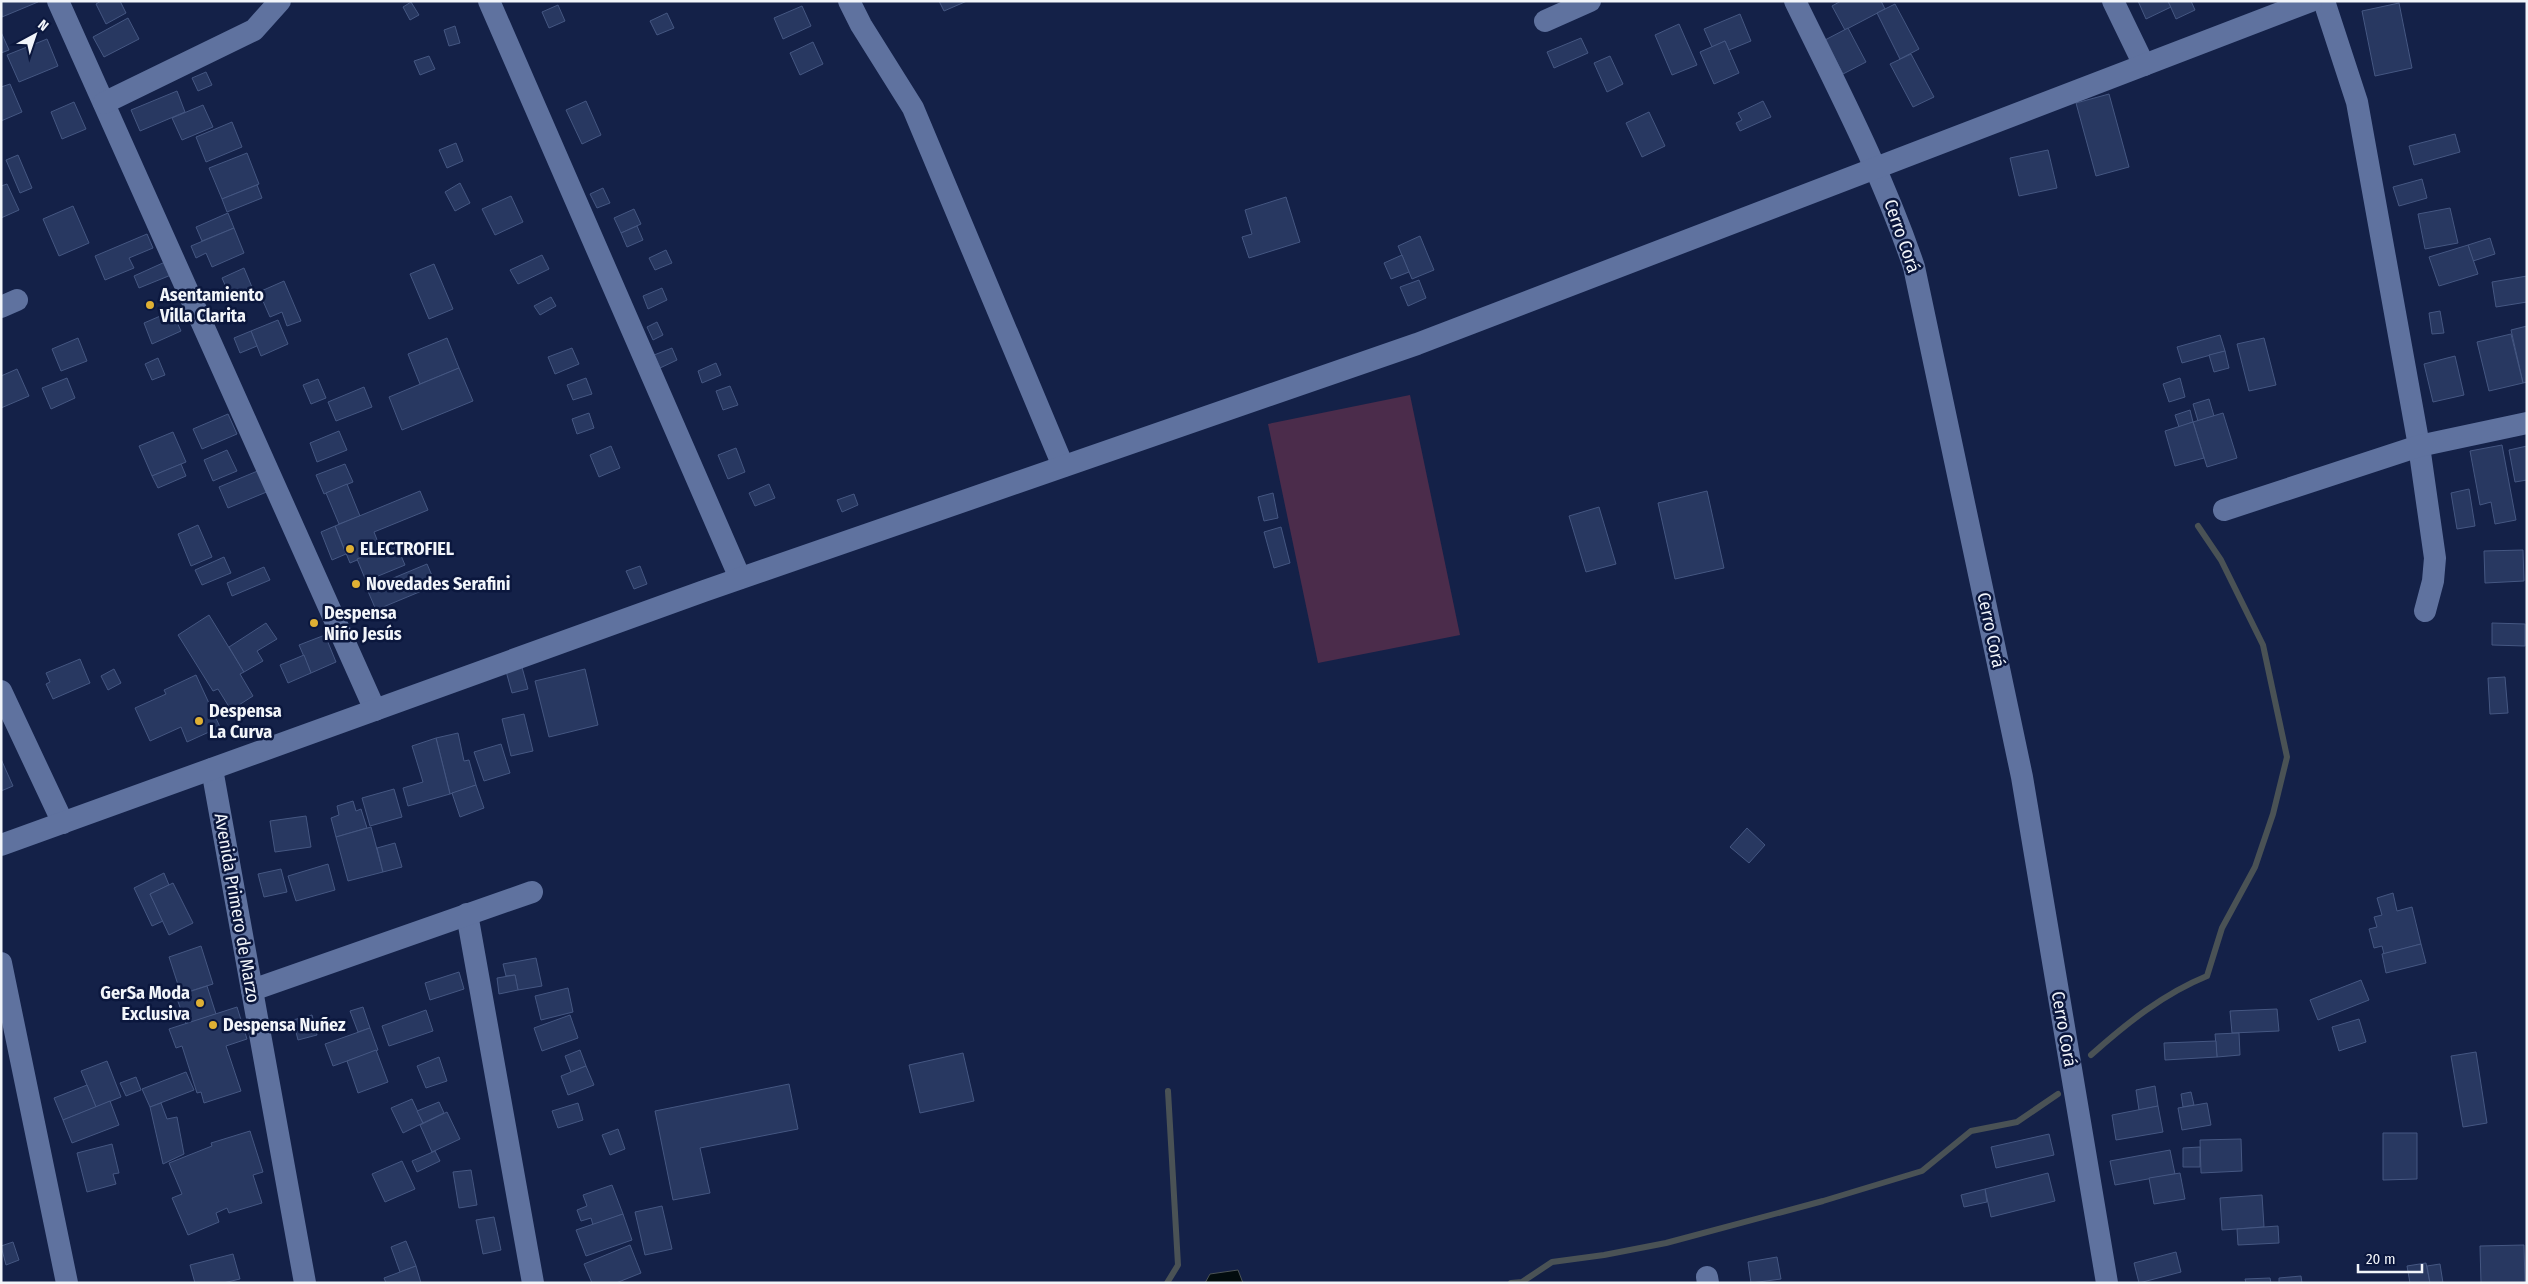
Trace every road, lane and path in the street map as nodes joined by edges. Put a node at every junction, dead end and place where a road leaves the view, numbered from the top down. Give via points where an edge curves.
1 (58, 1) edge
2 (489, 1) edge
3 (849, 1) edge
4 (1590, 1) edge
5 (1795, 1) edge
6 (2113, 1) edge
7 (2311, 1) edge
8 (2324, 1) edge
9 (278, 2) edge
10 (1545, 22) dead end
11 (2144, 65) junction
12 (104, 103) junction
13 (1876, 168) junction
14 (2527, 424) edge
15 (2419, 446) junction
16 (1063, 466) junction
17 (2224, 510) dead end
18 (740, 578) junction
19 (2425, 611) dead end
20 (1, 691) edge
21 (375, 710) junction
22 (212, 769) junction
23 (63, 823) junction
24 (1, 845) edge
25 (532, 892) dead end
26 (467, 914) junction
27 (1, 963) edge
28 (252, 990) junction
29 (67, 1283) edge
30 (305, 1283) edge
31 (533, 1283) edge
32 (2107, 1283) edge

1 - 12 street
2 - 18 street
3 - 16 street via 913,108
4 - 10 street
5 - 13 street, Cerro Corá
6 - 11 street
7 - 11 street
8 - 15 street via 2357,102
9 - 12 street via 254,30
11 - 13 street
12 - 21 street
13 - 16 street via 1417,344
13 - 32 street, Cerro Corá via 1914,267 2022,777
14 - 15 street
15 - 17 street
15 - 19 street via 2435,558
16 - 18 street
18 - 21 street
20 - 23 street
21 - 22 street
22 - 23 street
22 - 28 street, Avenida Primero de Marzo
23 - 24 street
25 - 26 street
26 - 28 street
26 - 31 street
27 - 29 street
28 - 30 street, Avenida Primero de Marzo

